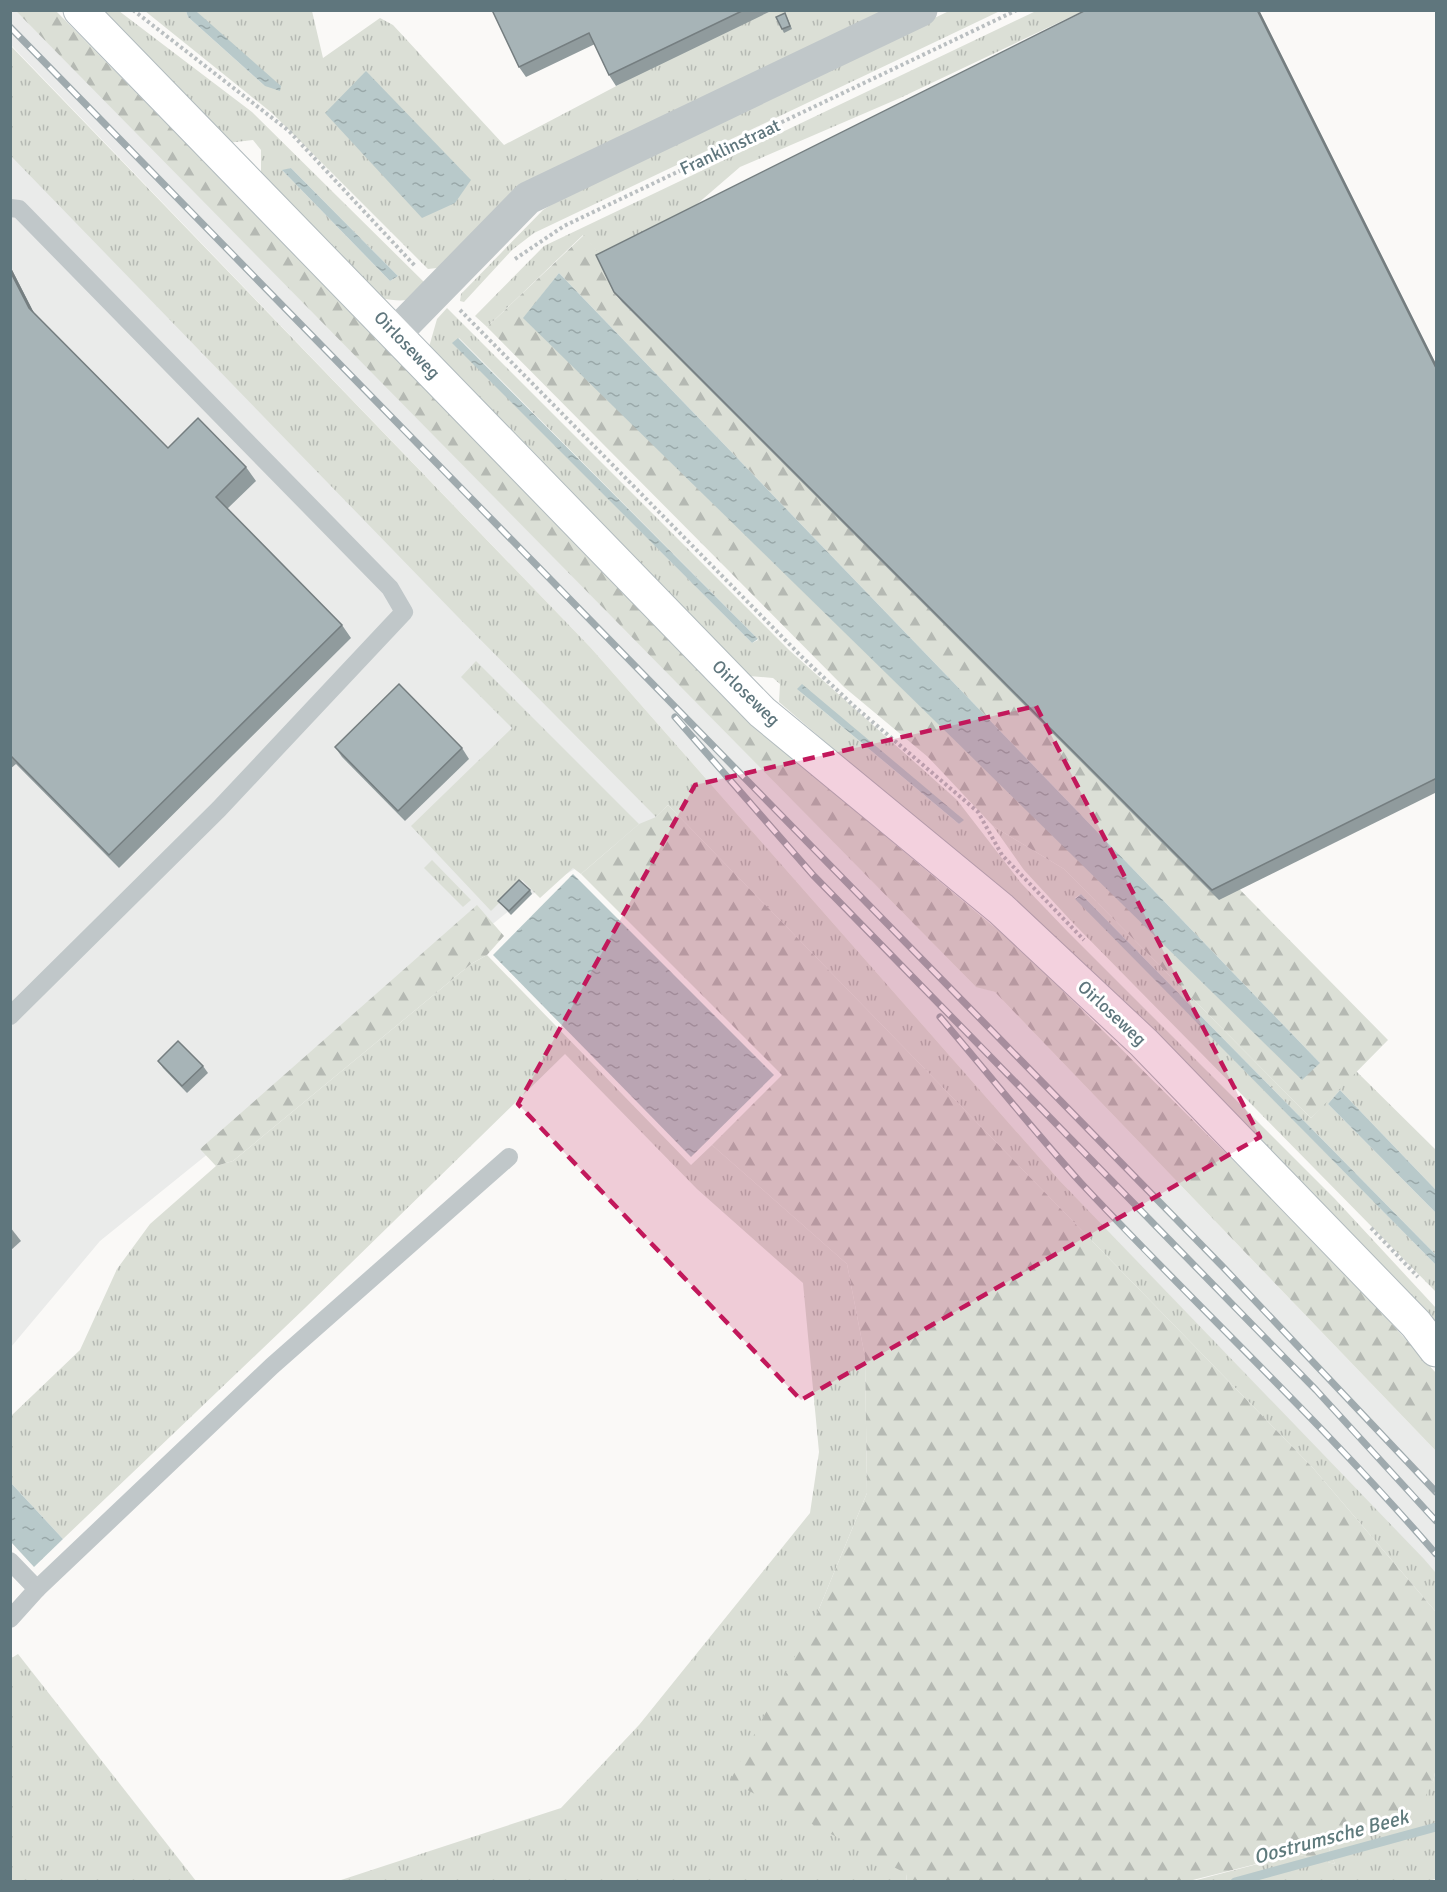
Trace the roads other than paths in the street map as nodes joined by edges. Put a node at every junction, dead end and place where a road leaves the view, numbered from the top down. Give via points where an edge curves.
1 (80, 10) edge
2 (921, 10) edge
3 (10, 208) edge
4 (396, 333) junction
5 (10, 1016) edge
6 (508, 1157) dead end
7 (1437, 1350) edge
8 (10, 1561) edge
9 (37, 1589) junction
10 (10, 1618) edge

1 - 4 street, Oirloseweg
2 - 4 street via 528,198
3 - 5 lane via 19,209 390,588 404,612 219,809
4 - 7 street, Oirloseweg via 762,712 1000,909 1144,1043
6 - 9 lane via 272,1365
8 - 9 lane
9 - 10 lane

